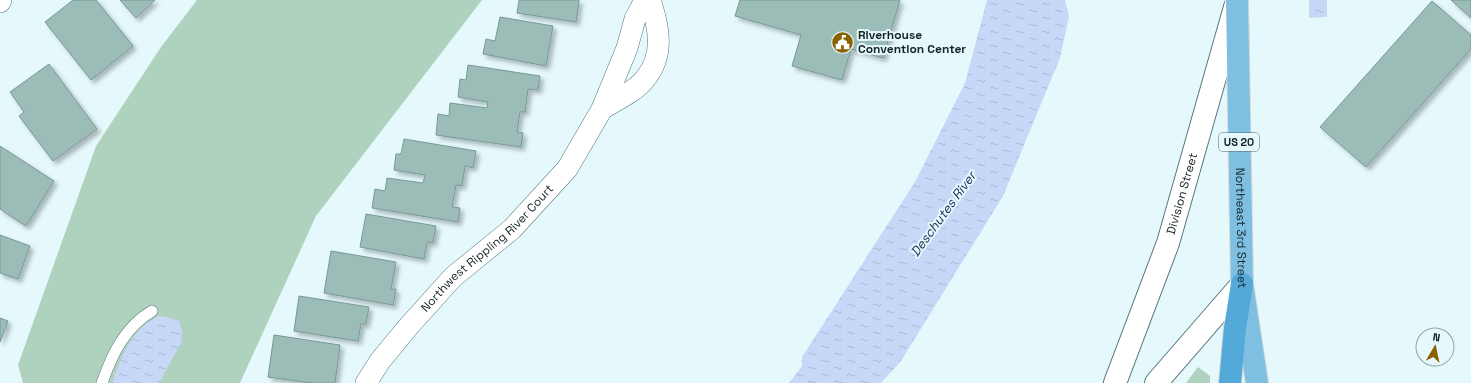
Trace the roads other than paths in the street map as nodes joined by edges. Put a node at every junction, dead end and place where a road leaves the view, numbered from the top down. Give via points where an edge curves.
1 (645, 0) edge
2 (650, 0) edge
3 (1237, 0) edge
4 (602, 109) junction
5 (1242, 284) junction
6 (152, 311) dead end
7 (102, 383) edge
8 (366, 383) edge
9 (1115, 383) edge
10 (1156, 383) edge
11 (1230, 383) edge
12 (1257, 383) edge

1 - 4 street, Northwest Rippling River Court via 635,19 627,48
2 - 4 street, Northwest Rippling River Court via 657,20 660,44 655,64 645,80
3 - 5 main road, Northeast 3rd Street / US 20
3 - 9 main road, Division Street via 1168,243
4 - 8 street, Northwest Rippling River Court via 567,169 512,229 452,277 380,361
5 - 10 main road
5 - 11 highway
5 - 12 main road, Northeast 3rd Street / US 20
6 - 7 lane via 132,326 118,344

